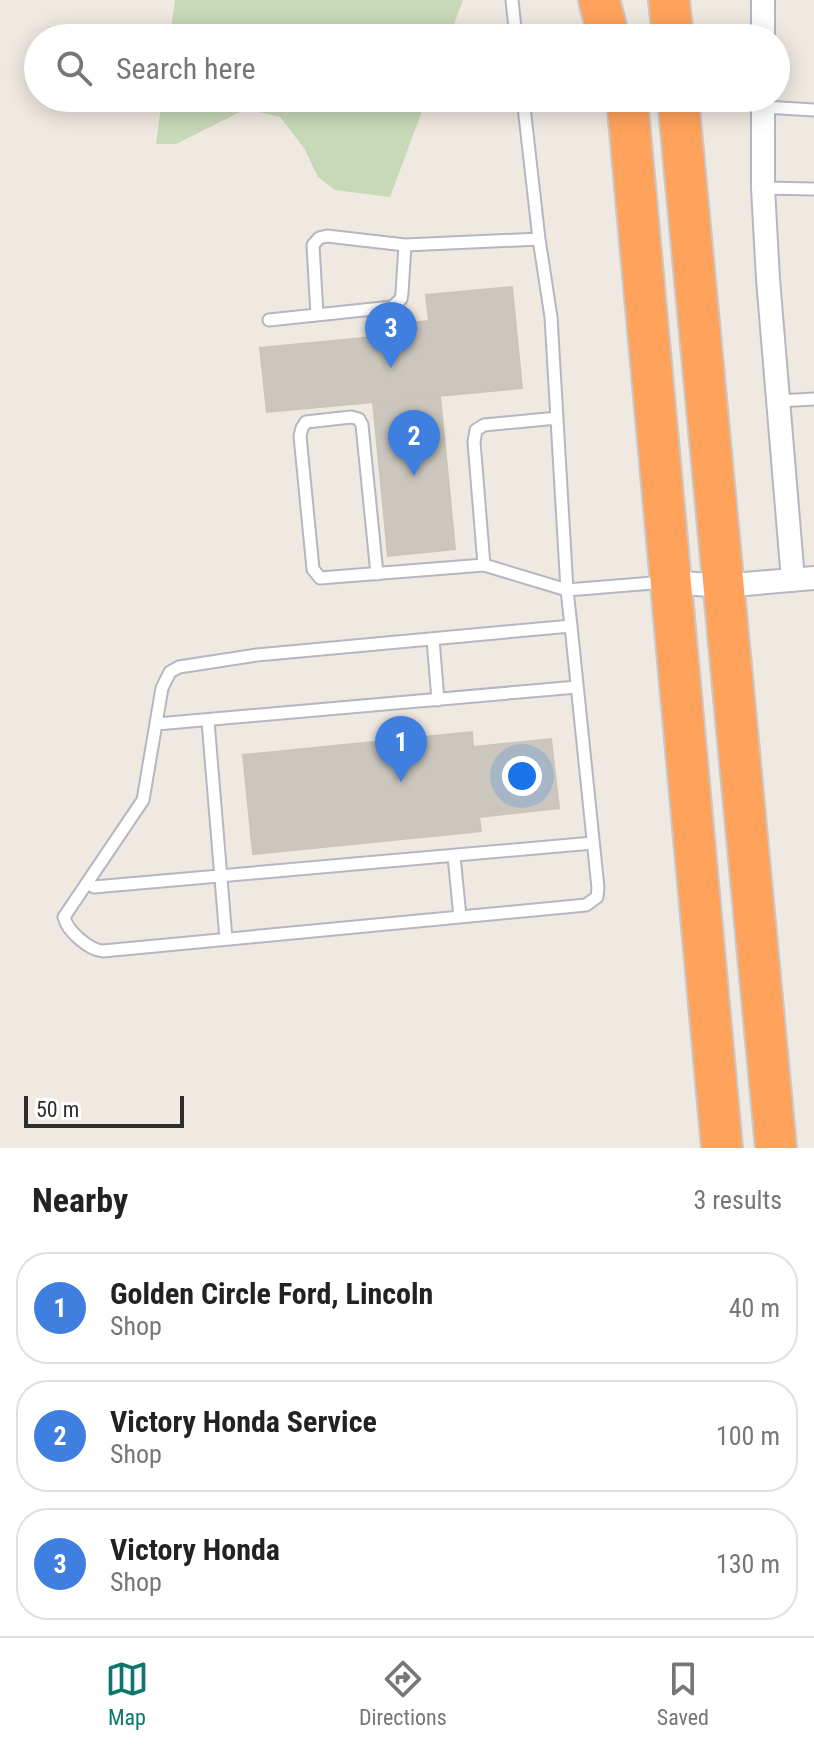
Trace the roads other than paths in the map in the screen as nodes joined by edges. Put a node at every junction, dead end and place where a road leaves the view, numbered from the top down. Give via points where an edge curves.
1 (512, 0) edge
2 (599, 0) edge
3 (618, 0) edge
4 (669, 0) edge
5 (763, 0) edge
6 (515, 24) edge
7 (605, 24) edge
8 (620, 24) edge
9 (672, 24) edge
10 (763, 24) edge
11 (790, 106) edge
12 (814, 110) edge
13 (525, 112) edge
14 (627, 112) edge
15 (679, 112) edge
16 (764, 112) edge
17 (763, 188) junction
18 (814, 189) edge
19 (539, 239) junction
20 (405, 245) junction
21 (317, 315) junction
22 (269, 320) dead end
23 (814, 399) edge
24 (778, 401) junction
25 (557, 418) junction
26 (484, 565) junction
27 (377, 574) junction
28 (803, 579) edge
29 (670, 582) junction
30 (722, 586) junction
31 (567, 590) junction
32 (571, 626) junction
33 (433, 639) junction
34 (577, 687) junction
35 (438, 700) junction
36 (208, 721) junction
37 (157, 724) junction
38 (593, 843) junction
39 (454, 856) junction
40 (221, 876) junction
41 (88, 883) junction
42 (460, 917) junction
43 (226, 939) junction
44 (722, 1148) edge
45 (776, 1148) edge

1 - 6 lane
2 - 7 highway
3 - 8 highway
4 - 9 highway
5 - 10 street
11 - 12 lane
13 - 19 lane
14 - 29 highway
15 - 30 highway
16 - 17 street
17 - 18 lane
17 - 24 street
19 - 20 lane
19 - 25 lane via 551,317
20 - 21 lane via 402,293 396,304
20 - 21 lane via 319,238 313,245
21 - 22 lane
23 - 24 lane
24 - 28 street
25 - 26 lane via 476,430
25 - 31 lane
26 - 27 lane
26 - 31 lane
27 - 27 lane via 315,575 300,436 306,422 351,417 362,425
28 - 30 street
29 - 30 street
29 - 31 lane
29 - 44 highway
30 - 45 highway
31 - 32 lane
32 - 33 lane
32 - 34 lane
33 - 35 lane
33 - 37 lane via 179,667 162,688
34 - 35 lane
34 - 38 lane
35 - 36 lane
36 - 37 lane
36 - 40 lane
37 - 41 lane via 143,800
38 - 39 lane
38 - 42 lane via 598,888 586,905
39 - 40 lane
39 - 42 lane
40 - 41 lane via 94,887
40 - 43 lane
41 - 43 lane via 64,921 92,949
42 - 43 lane

